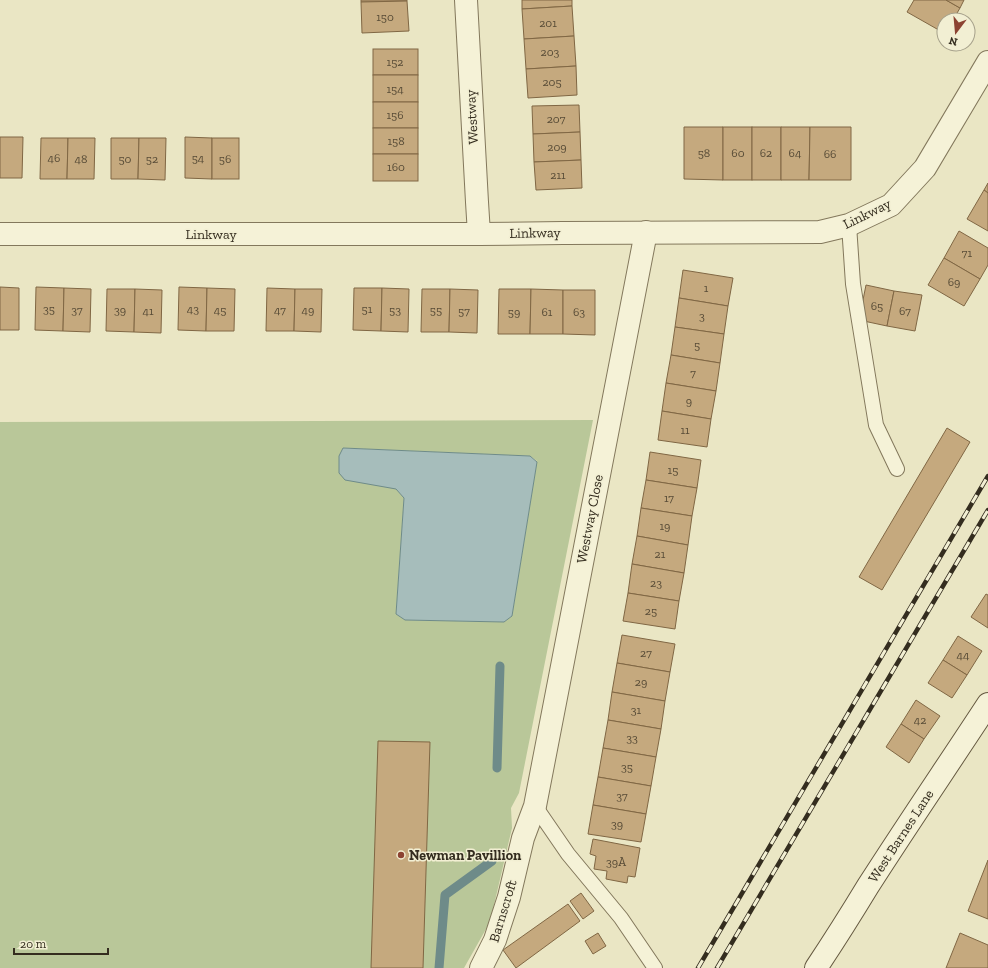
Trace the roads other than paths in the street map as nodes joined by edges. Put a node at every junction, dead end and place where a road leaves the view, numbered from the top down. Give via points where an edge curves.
1 (466, 0) edge
2 (988, 62) edge
3 (849, 225) junction
4 (646, 232) junction
5 (0, 234) edge
6 (479, 234) junction
7 (897, 469) dead end
8 (988, 704) edge
9 (535, 806) junction
10 (481, 968) edge
11 (656, 968) edge
12 (816, 968) edge

1 - 6 street, Westway
2 - 3 street, Linkway via 925,168 891,205
3 - 4 street, Linkway via 820,232
3 - 7 lane via 852,284 876,425
4 - 6 street, Linkway
4 - 9 street, Westway Close
5 - 6 street, Linkway
8 - 12 street, West Barnes Lane
9 - 10 street, Barnscroft via 523,838 509,898 495,940
9 - 11 lane via 568,854 621,918

